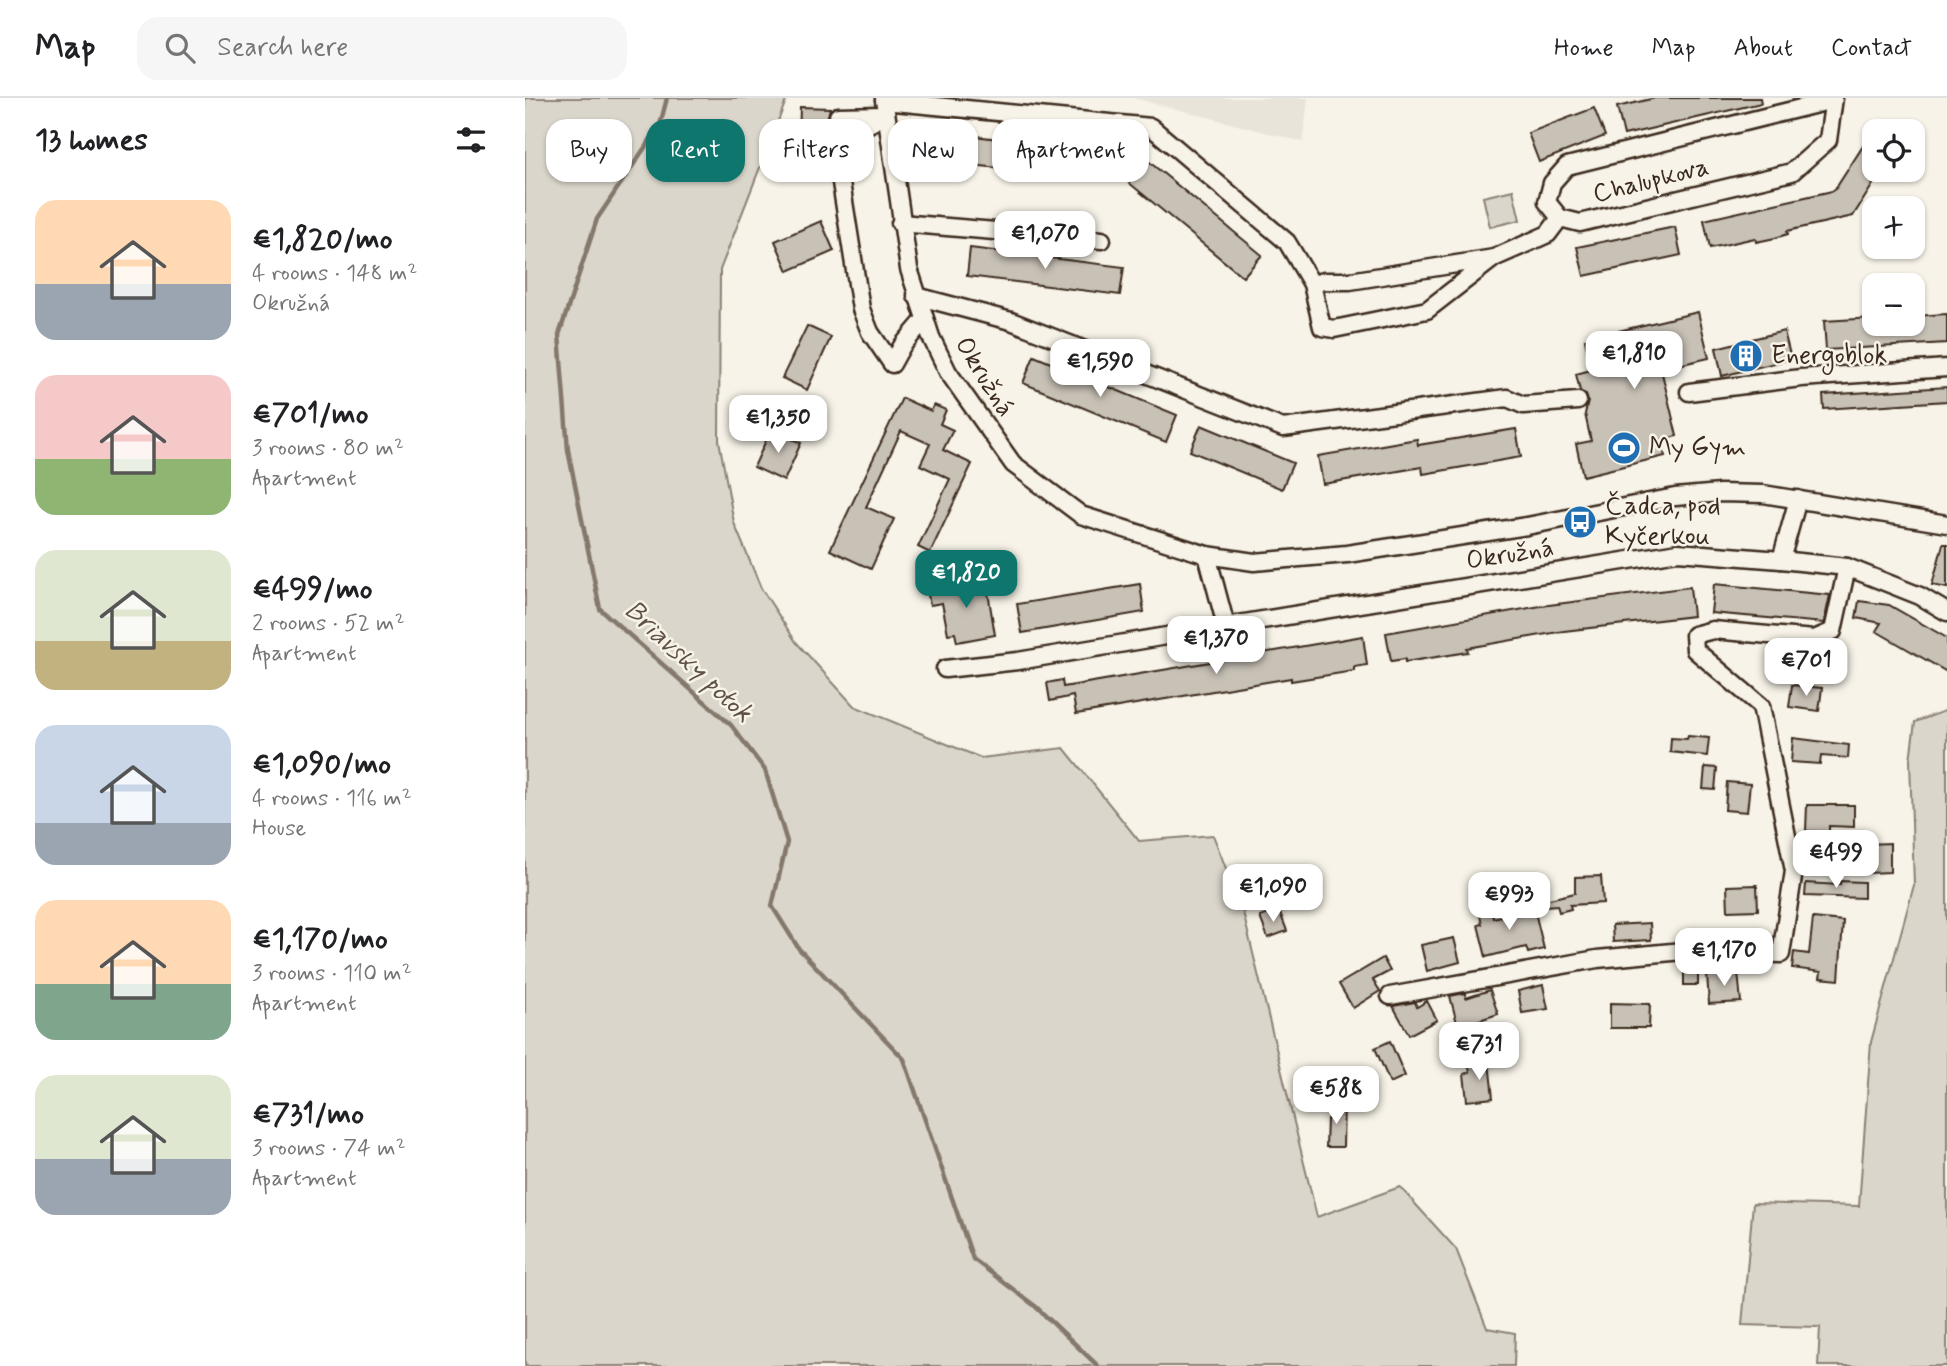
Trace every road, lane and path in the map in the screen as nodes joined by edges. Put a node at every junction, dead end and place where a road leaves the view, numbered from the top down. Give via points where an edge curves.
1 (1834, 99) edge
2 (885, 105) edge
3 (838, 116) dead end
4 (1560, 218) junction
5 (900, 223) junction
6 (1102, 240) dead end
7 (1494, 258) junction
8 (1312, 284) junction
9 (916, 296) junction
10 (925, 319) junction
11 (1947, 368) edge
12 (1689, 392) dead end
13 (1578, 401) dead end
14 (1798, 499) junction
15 (1947, 524) edge
16 (1207, 555) junction
17 (1781, 559) junction
18 (1847, 567) junction
19 (1947, 612) edge
20 (1226, 626) junction
21 (945, 669) dead end
22 (1390, 996) dead end

1 - 4 street, Chalupkova via 1828,140 1792,172 1580,223
1 - 4 street, Chalupkova via 1567,166 1552,183 1547,202
2 - 3 street
2 - 5 street, Okružná
2 - 8 street via 1151,127 1287,242
2 - 10 street via 836,151 860,309 892,364
4 - 7 street via 1548,234
5 - 6 street
5 - 9 street, Okružná
7 - 8 street
7 - 8 street via 1427,310 1334,329 1322,327
9 - 10 street, Okružná
9 - 13 street via 1011,320 1283,428 1507,398 1523,405
10 - 16 street, Okružná via 948,372 1013,464 1081,515
11 - 12 street via 1801,378
14 - 15 street, Okružná
14 - 16 street, Okružná via 1762,494 1675,496 1527,526 1347,554 1254,562
14 - 17 street
16 - 20 street
17 - 18 street, Okružná
17 - 20 street, Okružná via 1678,552
18 - 19 street, Okružná via 1920,596
18 - 22 street via 1833,631 1814,639 1713,630 1694,635 1695,650 1761,706 1794,871 1781,954 1683,951 1597,959
20 - 21 street, Okružná

